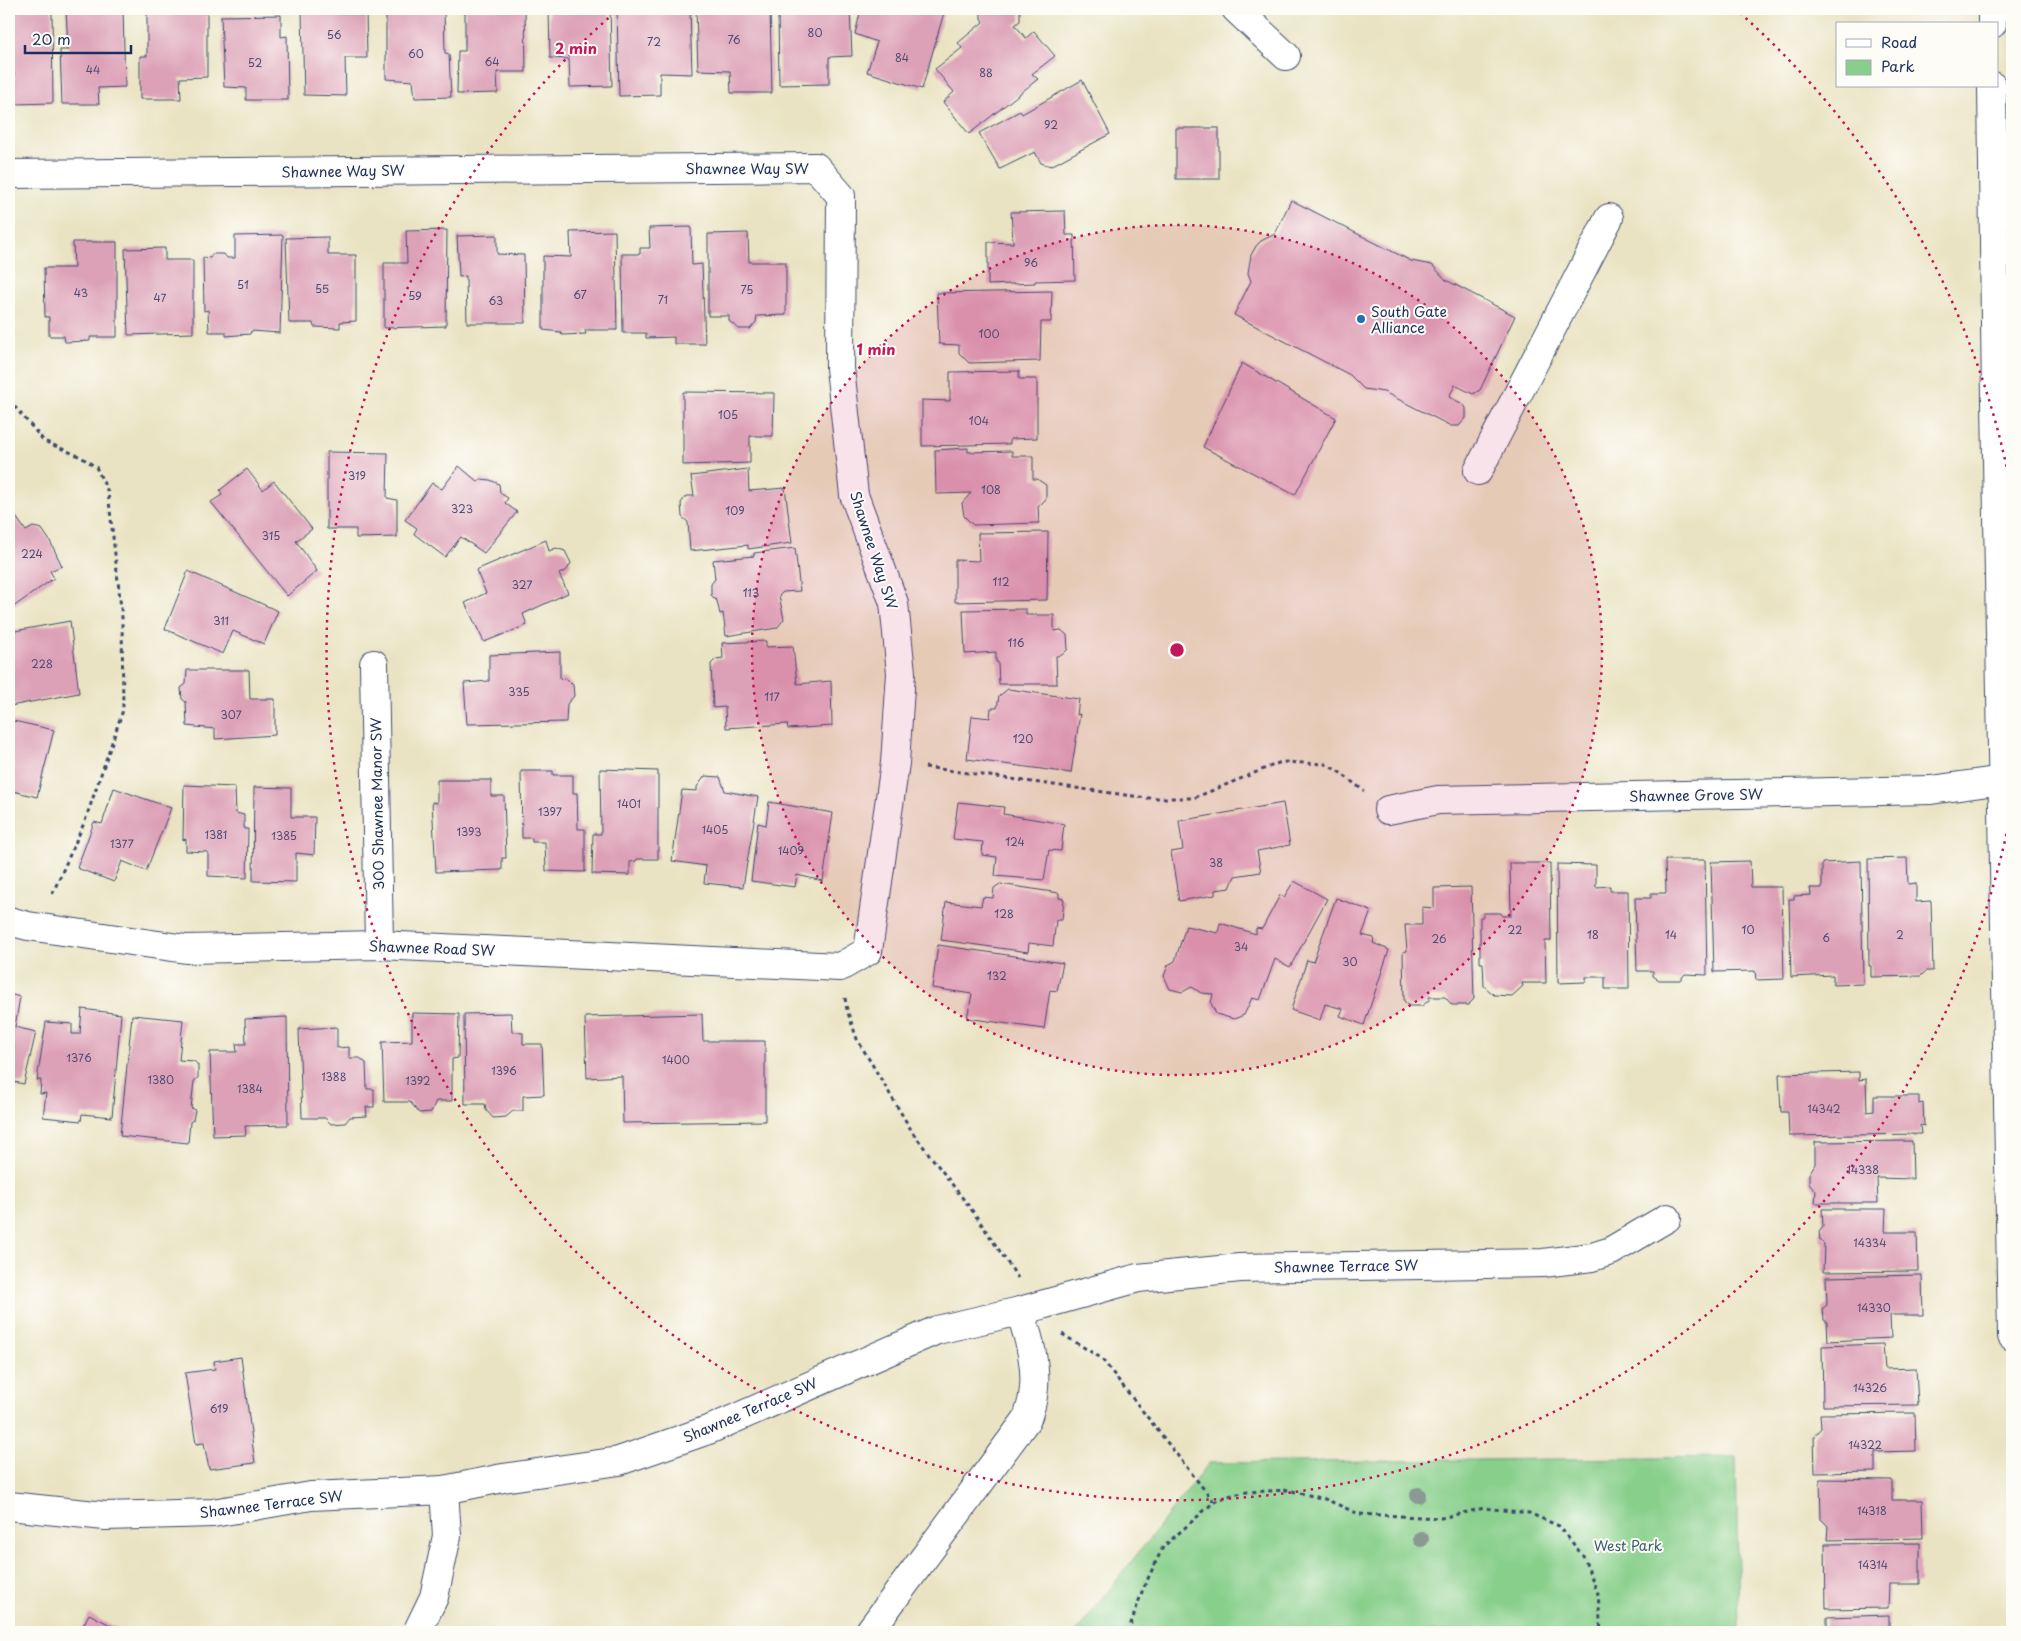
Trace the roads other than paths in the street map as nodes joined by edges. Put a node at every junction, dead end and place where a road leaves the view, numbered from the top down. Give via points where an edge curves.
1 (1236, 9) edge
2 (1992, 9) edge
3 (1992, 22) edge
4 (1286, 56) dead end
5 (1992, 88) edge
6 (9, 174) edge
7 (1609, 218) dead end
8 (2004, 400) edge
9 (2005, 459) edge
10 (1478, 471) dead end
11 (374, 664) dead end
12 (2003, 780) junction
13 (1388, 810) road end
14 (9, 921) edge
15 (379, 945) junction
16 (847, 964) joint
17 (1667, 1218) dead end
18 (1029, 1308) junction
19 (2012, 1336) edge
20 (444, 1490) junction
21 (9, 1506) edge
22 (417, 1632) edge
23 (869, 1632) edge

1 - 4 street
2 - 3 street
5 - 8 street
6 - 16 street, Shawnee Way SW via 816,167 841,196 840,368 854,495 894,603 901,673 895,763 868,951
7 - 10 street
8 - 9 street
9 - 12 street
11 - 15 street, 300 Shawnee Manor SW
12 - 13 street, Shawnee Grove SW via 1931,790 1438,800
12 - 19 street
14 - 15 street, Shawnee Road SW via 186,949
15 - 16 street, Shawnee Road SW
17 - 18 street, Shawnee Terrace SW via 1611,1251 1592,1257 1543,1263 1240,1268 1138,1278
18 - 20 street, Shawnee Terrace SW via 937,1330 711,1430 619,1461
18 - 23 street via 1029,1340 1034,1371 1033,1397 1026,1419
20 - 21 street, Shawnee Terrace SW via 311,1496 212,1513 105,1516
20 - 22 street via 447,1536 434,1597

